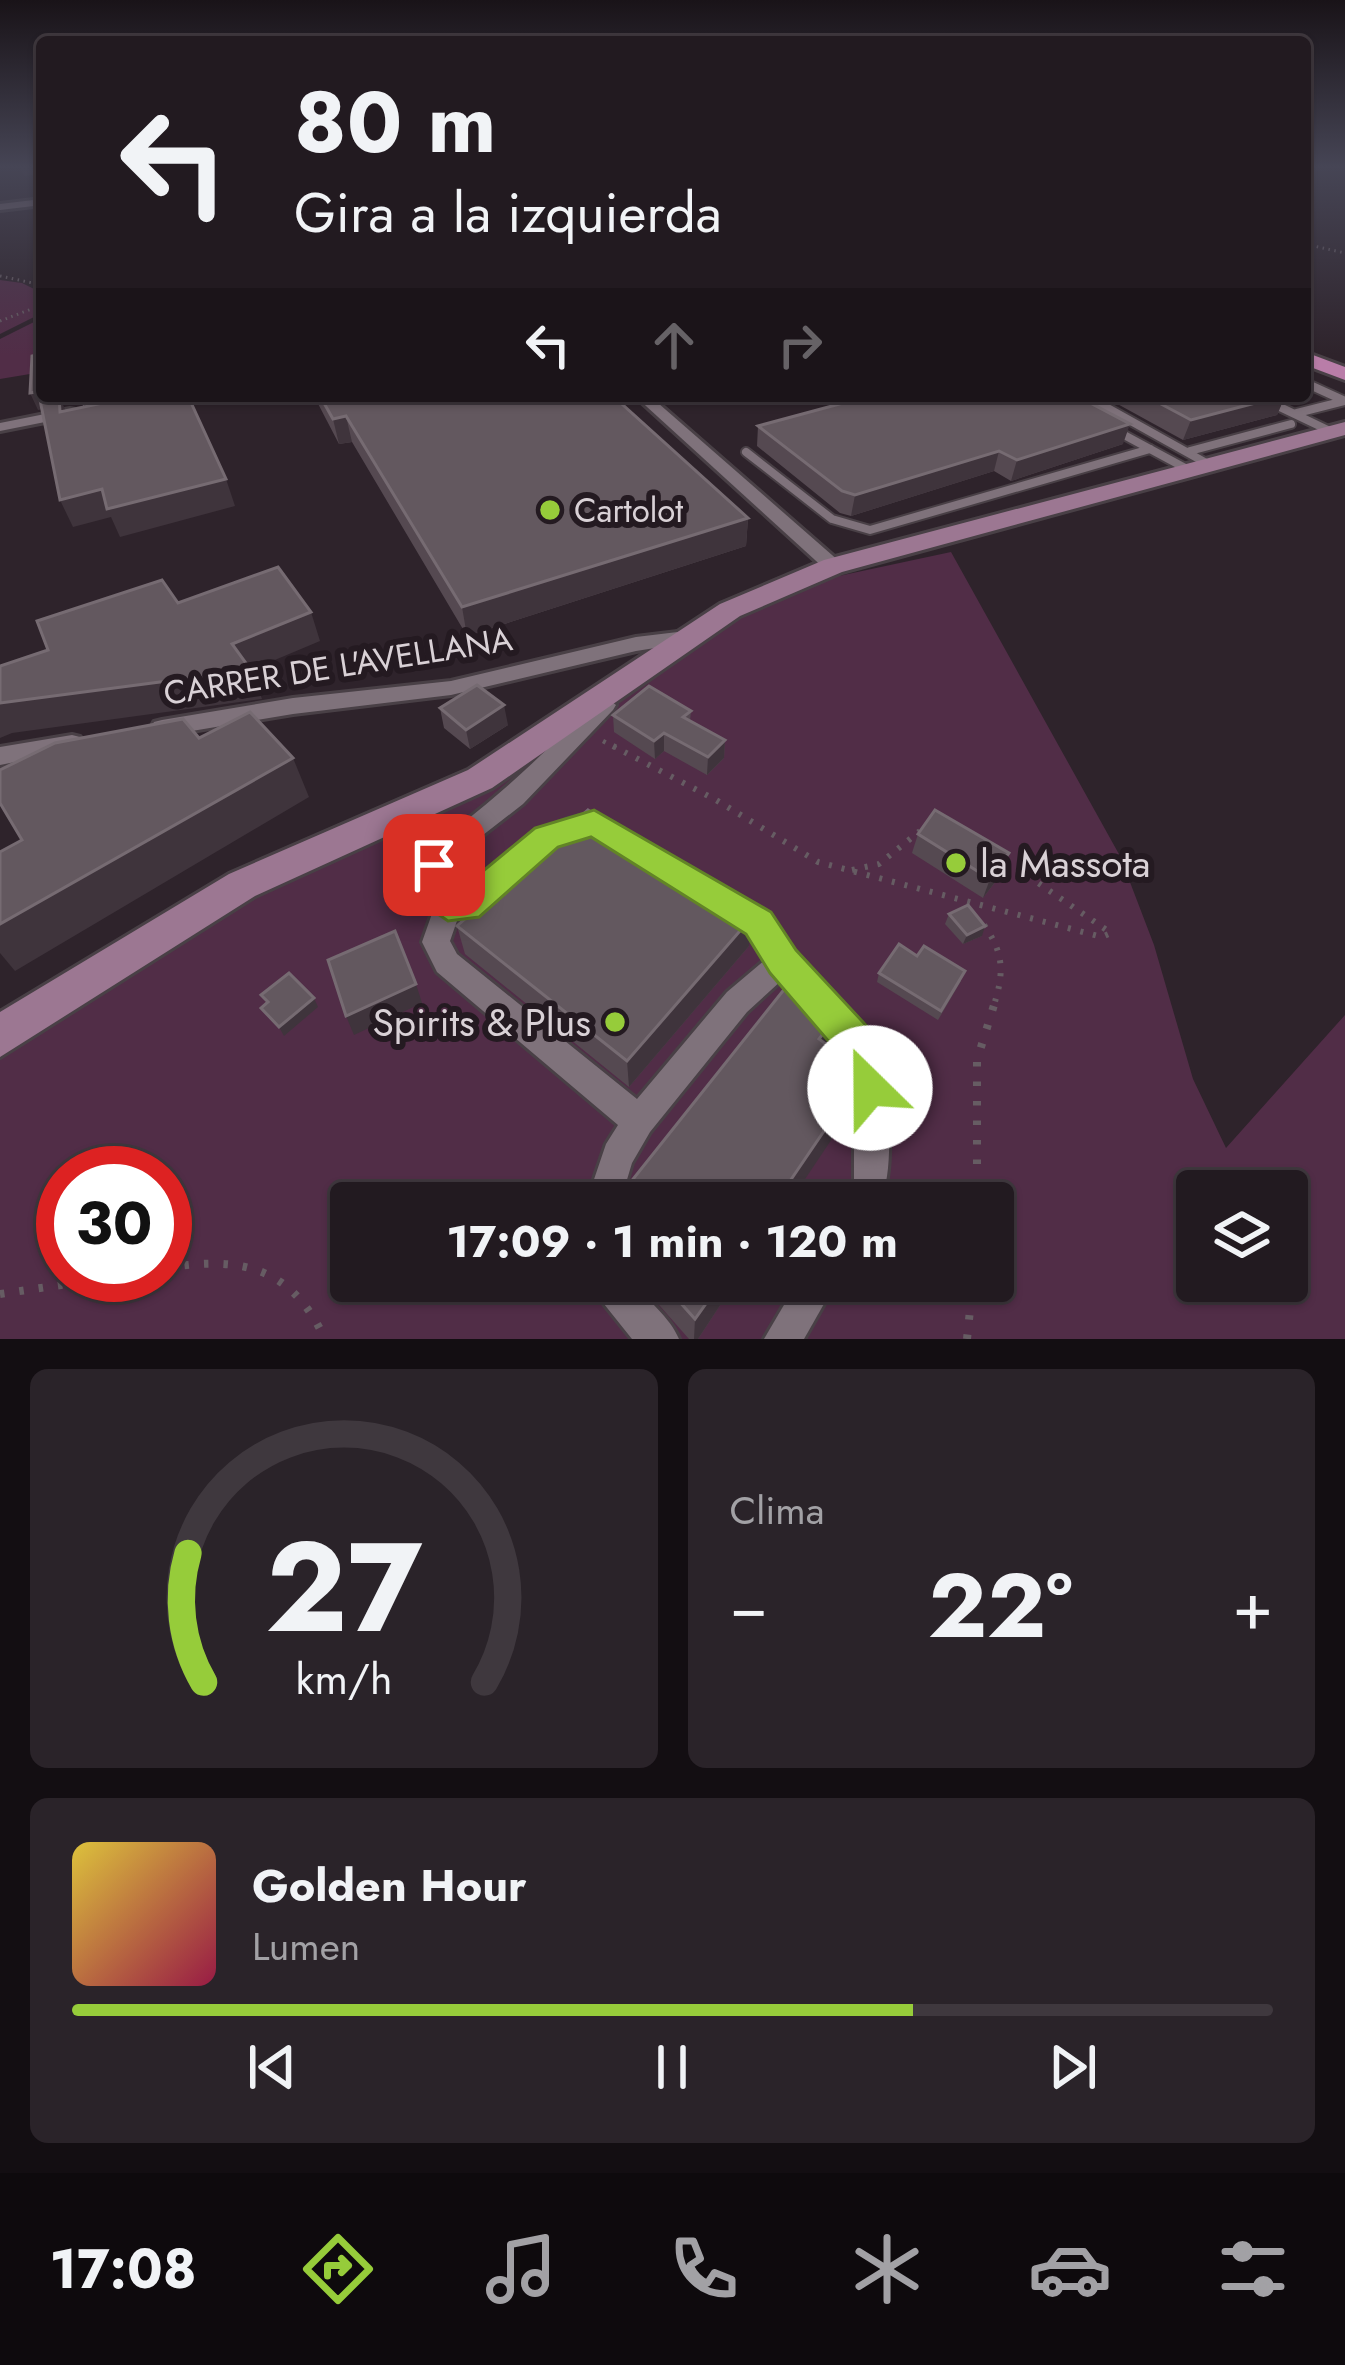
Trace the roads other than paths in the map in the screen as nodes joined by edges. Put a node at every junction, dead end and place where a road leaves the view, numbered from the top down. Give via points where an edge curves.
1 (1311, 360) edge
2 (1345, 374) edge
3 (1311, 385) edge
4 (649, 402) edge
5 (1096, 402) edge
6 (1271, 402) edge
7 (89, 409) edge
8 (1297, 413) junction
9 (1291, 424) dead end
10 (0, 427) edge
11 (1111, 428) edge
12 (1338, 430) edge
13 (1150, 449) junction
14 (746, 452) dead end
15 (1195, 462) junction
16 (833, 566) junction
17 (686, 637) junction
18 (638, 670) junction
19 (139, 732) edge
20 (95, 739) edge
21 (0, 756) edge
22 (614, 833) edge
23 (704, 890) edge
24 (448, 906) junction
25 (783, 962) junction
26 (0, 1036) edge
27 (639, 1121) junction
28 (609, 1182) edge
29 (871, 1182) edge
30 (625, 1302) edge
31 (806, 1302) edge
32 (660, 1339) edge
33 (783, 1339) edge

1 - 2 main road
3 - 8 lane via 1345,401
4 - 16 street
5 - 15 lane
6 - 8 lane
7 - 10 street
8 - 12 lane
9 - 15 lane
11 - 13 lane
12 - 15 street
13 - 14 lane via 870,530 832,519
13 - 15 lane
15 - 16 street
16 - 17 street
17 - 18 street
17 - 19 street, CARRER DE L'AVELLANA via 451,688
18 - 24 street via 514,797 434,865
18 - 26 street via 480,779 242,885
20 - 21 street
22 - 24 street via 594,823 547,838 487,893
23 - 25 street via 758,923
24 - 27 street via 436,942 447,963
25 - 27 street via 737,1002
25 - 29 street via 861,1049 870,1088
27 - 28 street
30 - 32 street
31 - 33 street

